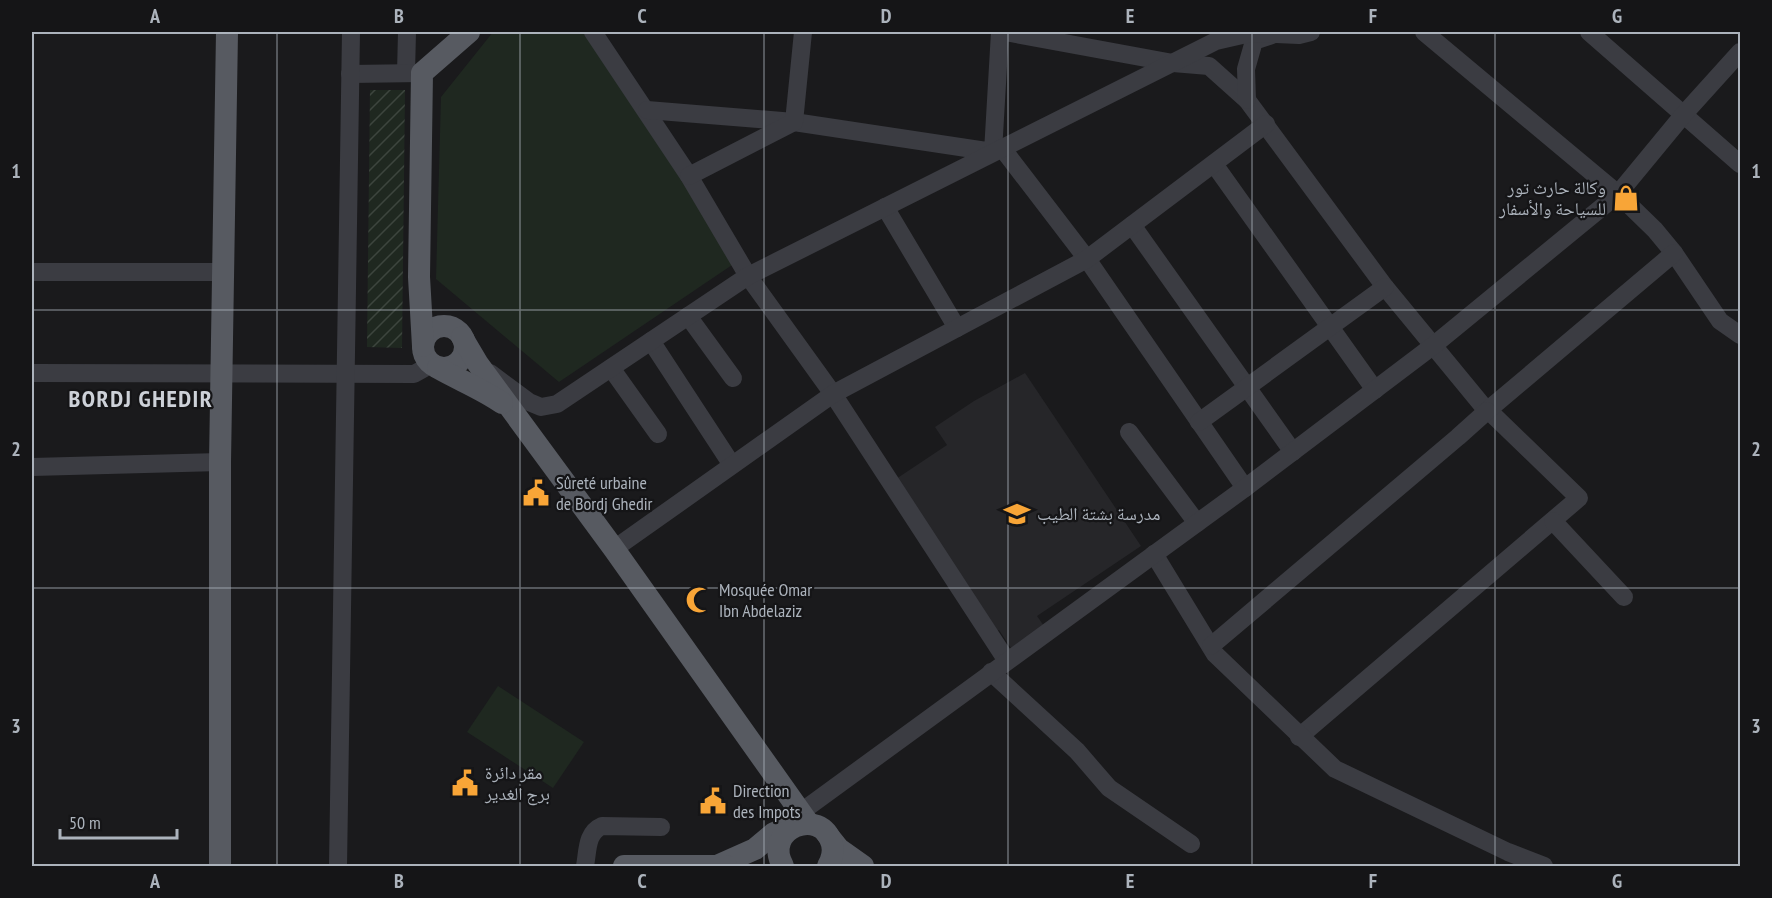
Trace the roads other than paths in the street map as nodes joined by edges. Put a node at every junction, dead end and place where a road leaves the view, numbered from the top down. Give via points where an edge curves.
1 (227, 32) edge
2 (351, 32) edge
3 (407, 32) edge
4 (469, 32) edge
5 (594, 32) edge
6 (803, 32) edge
7 (1000, 32) edge
8 (1005, 32) edge
9 (1311, 32) edge
10 (1424, 32) edge
11 (1589, 32) edge
12 (1275, 33) edge
13 (1740, 52) edge
14 (1173, 63) junction
15 (414, 73) junction
16 (350, 74) junction
17 (1247, 100) junction
18 (646, 110) junction
19 (1684, 114) junction
20 (794, 122) junction
21 (1266, 124) junction
22 (998, 150) junction
23 (1214, 164) junction
24 (1740, 164) edge
25 (689, 176) junction
26 (1618, 194) junction
27 (885, 207) junction
28 (1132, 225) junction
29 (1674, 253) junction
30 (1087, 259) junction
31 (32, 272) edge
32 (224, 272) junction
33 (419, 276) junction
34 (748, 276) junction
35 (1385, 288) junction
36 (688, 316) junction
37 (957, 328) junction
38 (1329, 328) junction
39 (457, 332) junction
40 (1740, 335) edge
41 (651, 341) junction
42 (1434, 345) junction
43 (431, 359) junction
44 (478, 364) junction
45 (611, 368) junction
46 (32, 373) edge
47 (223, 373) junction
48 (344, 374) junction
49 (733, 378) dead end
50 (1246, 388) junction
51 (1375, 390) junction
52 (833, 394) junction
53 (1487, 410) junction
54 (515, 413) junction
55 (1198, 422) junction
56 (1129, 432) dead end
57 (658, 434) dead end
58 (1293, 452) junction
59 (220, 462) junction
60 (732, 465) junction
61 (32, 467) edge
62 (1245, 488) junction
63 (1553, 521) junction
64 (1197, 523) junction
65 (614, 549) junction
66 (1154, 554) junction
67 (1624, 597) dead end
68 (1210, 646) junction
69 (1007, 661) junction
70 (991, 672) junction
71 (1299, 737) junction
72 (807, 824) junction
73 (662, 827) dead end
74 (1191, 844) dead end
75 (722, 866) edge
76 (220, 867) edge
77 (339, 867) edge
78 (585, 867) edge
79 (624, 867) edge
80 (783, 867) edge
81 (828, 867) edge
82 (863, 867) edge
83 (1544, 867) edge

1 - 32 main road
2 - 16 street
3 - 15 street
4 - 15 main road
5 - 18 street
6 - 20 street
7 - 22 street
8 - 14 street
9 - 12 street
10 - 26 street
11 - 19 street
12 - 14 street via 1251,33 1216,42
12 - 17 street via 1254,40 1245,69
13 - 19 street
14 - 17 street via 1209,66
14 - 22 street
15 - 16 street
15 - 33 main road
16 - 48 street
17 - 21 street
18 - 20 street
18 - 25 street
19 - 24 street
19 - 26 street
20 - 22 street
20 - 25 street
21 - 23 street
21 - 35 street
22 - 27 street
22 - 30 street
23 - 28 street
23 - 38 street
25 - 34 street
26 - 29 street
26 - 42 street
27 - 34 street
27 - 37 street
28 - 30 street
28 - 50 street
29 - 40 street via 1720,321
29 - 53 street
30 - 37 street
30 - 55 street
31 - 32 street
32 - 47 main road
33 - 39 main road via 429,297
33 - 43 main road
34 - 36 street
34 - 52 street
35 - 38 street
35 - 42 street
36 - 41 street
36 - 49 street
37 - 52 street
38 - 50 street
38 - 51 street
39 - 43 main road via 446,326 428,334
39 - 43 main road via 465,351 462,358 452,367
39 - 44 main road
41 - 45 street
41 - 60 street
42 - 51 street
42 - 53 street
43 - 48 street via 414,374
43 - 54 main road via 458,380 489,394
44 - 45 street via 541,407 557,404
44 - 54 main road
45 - 57 street
46 - 47 street
47 - 48 street
47 - 59 main road
48 - 77 street
50 - 55 street
50 - 58 street
51 - 58 street
52 - 60 street
52 - 69 street
53 - 63 street via 1579,498
53 - 68 street
54 - 65 main road
55 - 62 street
56 - 64 street
58 - 62 street
59 - 61 street
59 - 76 main road
60 - 65 street
62 - 64 street
63 - 67 street
63 - 71 street
64 - 66 street
65 - 72 main road
66 - 68 street
66 - 69 street
68 - 71 street
69 - 70 street
70 - 72 street
70 - 74 street via 1077,751 1109,788
71 - 83 street via 1335,769
72 - 75 main road via 774,833 755,849
72 - 80 main road via 781,840 779,856
72 - 81 main road via 833,849
72 - 82 main road
73 - 78 street via 594,829
75 - 79 main road

